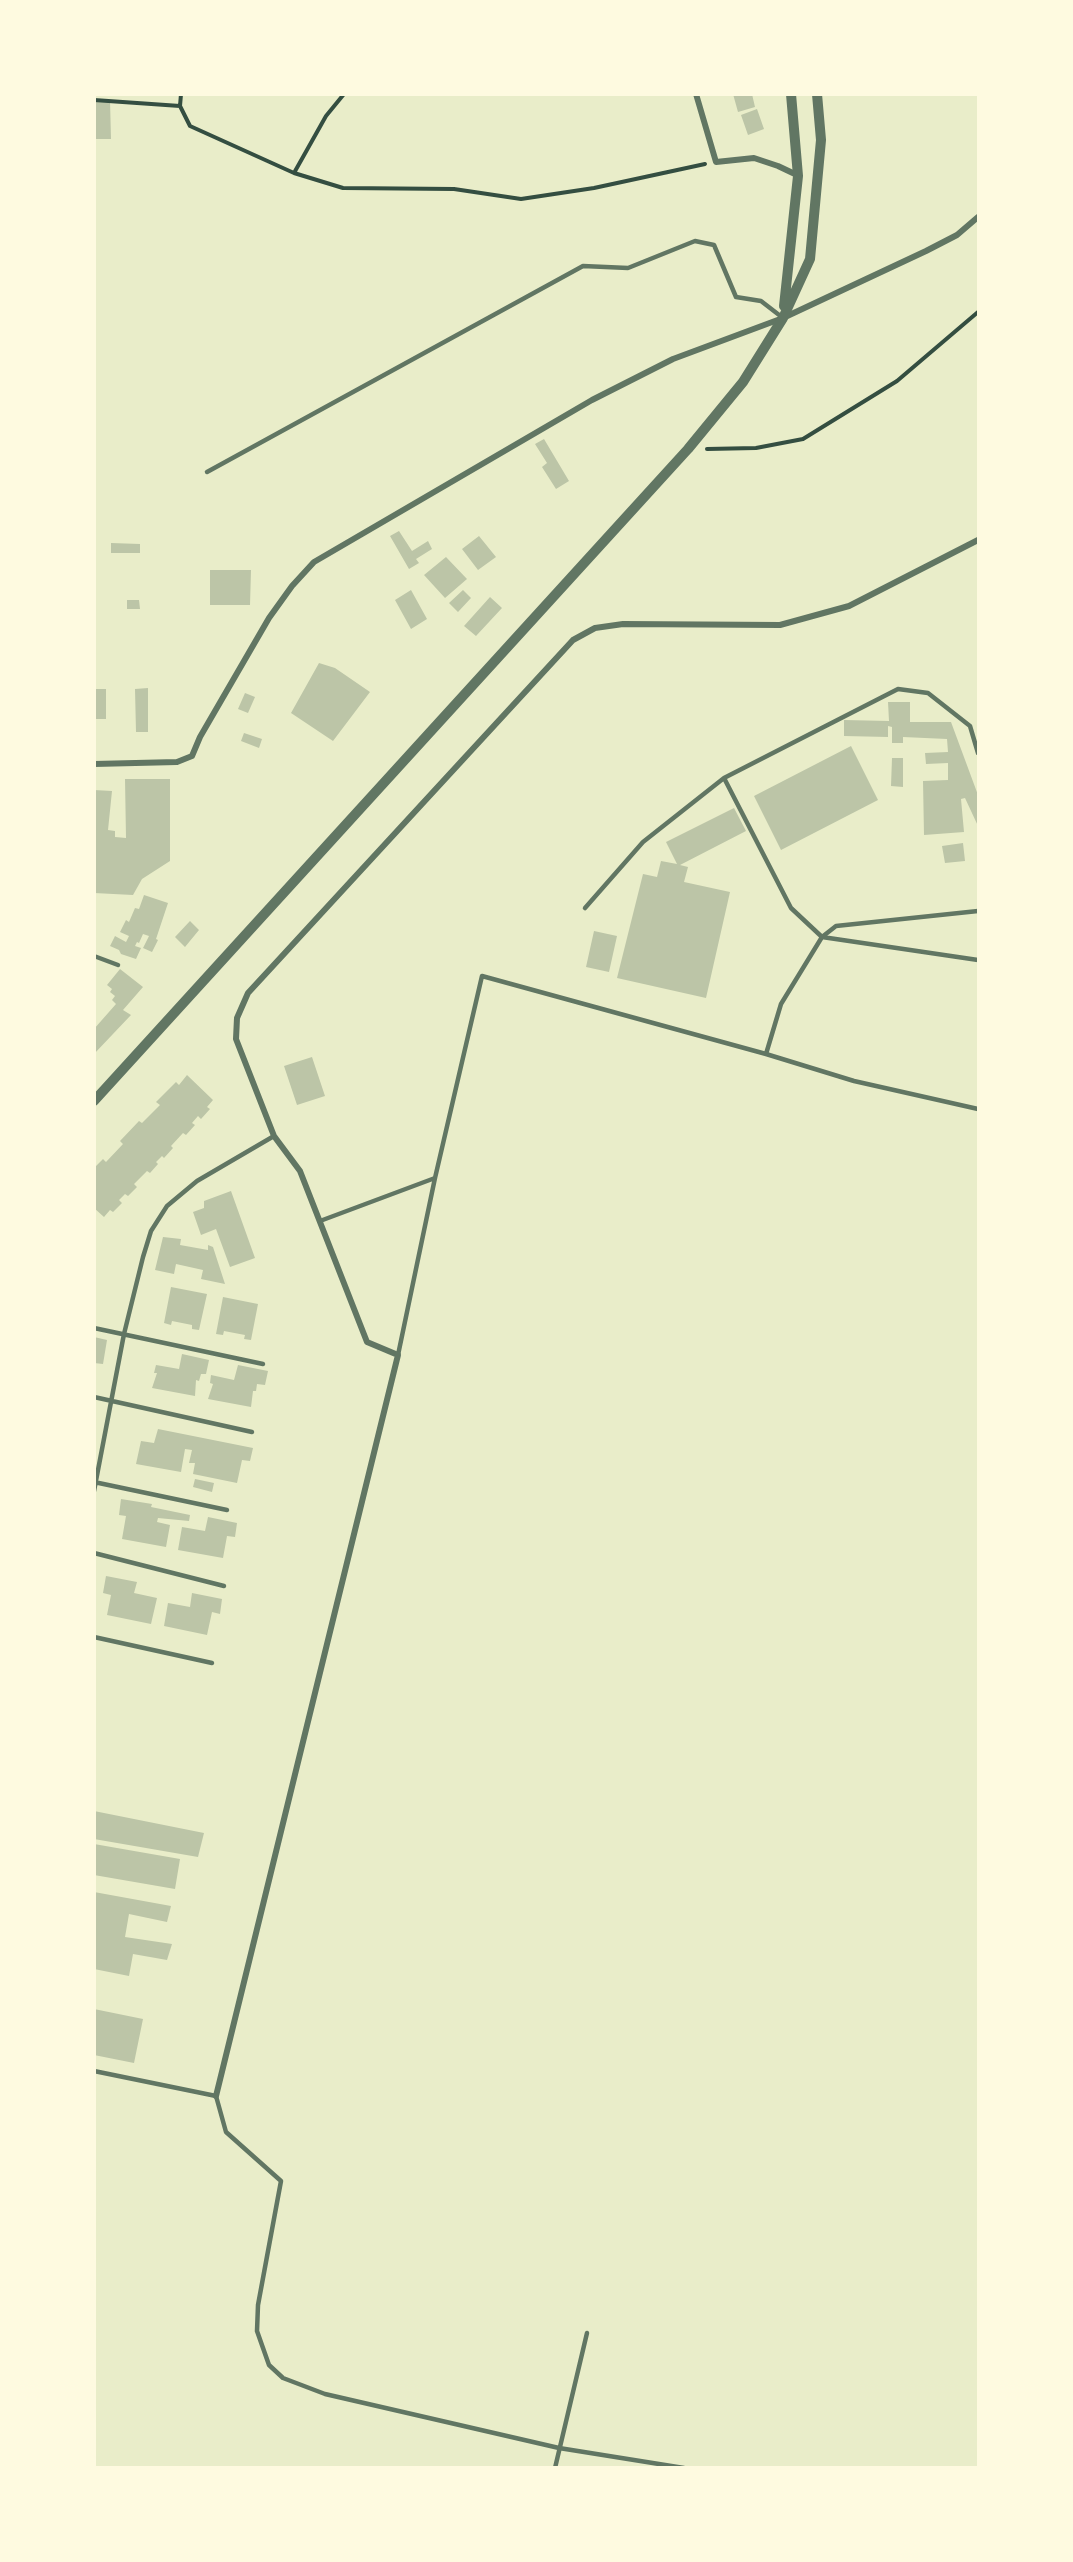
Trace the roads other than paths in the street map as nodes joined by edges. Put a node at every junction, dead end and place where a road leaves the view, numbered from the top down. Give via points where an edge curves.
1 (696, 94) edge
2 (791, 94) edge
3 (817, 94) edge
4 (798, 176) junction
5 (978, 218) edge
6 (783, 318) junction
7 (207, 472) dead end
8 (978, 540) edge
9 (978, 753) edge
10 (94, 764) edge
11 (724, 778) junction
12 (585, 908) dead end
13 (978, 912) edge
14 (822, 937) junction
15 (94, 956) edge
16 (978, 960) edge
17 (118, 965) dead end
18 (766, 1054) junction
19 (94, 1101) edge
20 (978, 1109) edge
21 (273, 1136) junction
22 (435, 1178) junction
23 (320, 1221) junction
24 (94, 1328) edge
25 (124, 1334) junction
26 (398, 1355) junction
27 (263, 1364) dead end
28 (94, 1397) edge
29 (113, 1401) junction
30 (252, 1432) dead end
31 (95, 1482) edge
32 (94, 1491) edge
33 (227, 1510) dead end
34 (94, 1553) edge
35 (224, 1586) dead end
36 (94, 1637) edge
37 (212, 1663) dead end
38 (94, 2071) edge
39 (216, 2096) junction
40 (587, 2333) dead end
41 (559, 2448) junction
42 (555, 2468) edge
43 (684, 2468) edge

1 - 4 street via 716,162 754,158
2 - 4 street
3 - 6 street via 821,140 810,258
4 - 6 street
5 - 6 street via 957,235 926,251
6 - 7 lane via 761,301 736,297 714,245 695,241 628,268 583,266
6 - 10 street via 673,359 592,400 314,561 268,618 192,756 177,762
6 - 19 street via 743,382 688,449
8 - 21 street via 849,606 780,625 623,624 595,628 573,640 248,993 237,1018 236,1039
9 - 11 lane via 970,726 928,693 898,689
11 - 12 lane via 643,842
11 - 14 lane via 791,908
13 - 14 lane via 836,926
14 - 16 lane
14 - 18 lane via 781,1004
15 - 17 lane
18 - 20 lane via 854,1081
18 - 22 lane via 482,976
21 - 23 street via 300,1171
21 - 25 lane via 197,1181 167,1206 151,1231
22 - 23 lane
22 - 26 lane
23 - 26 street via 367,1342
24 - 25 lane
25 - 27 lane
25 - 29 lane
26 - 39 street
28 - 29 lane
29 - 30 lane
29 - 31 lane
31 - 32 lane
31 - 33 lane
34 - 35 lane
36 - 37 lane
38 - 39 lane
39 - 41 lane via 226,2132 281,2181 258,2306 257,2331 269,2365 283,2378 325,2394
40 - 41 lane
41 - 42 lane
41 - 43 lane

